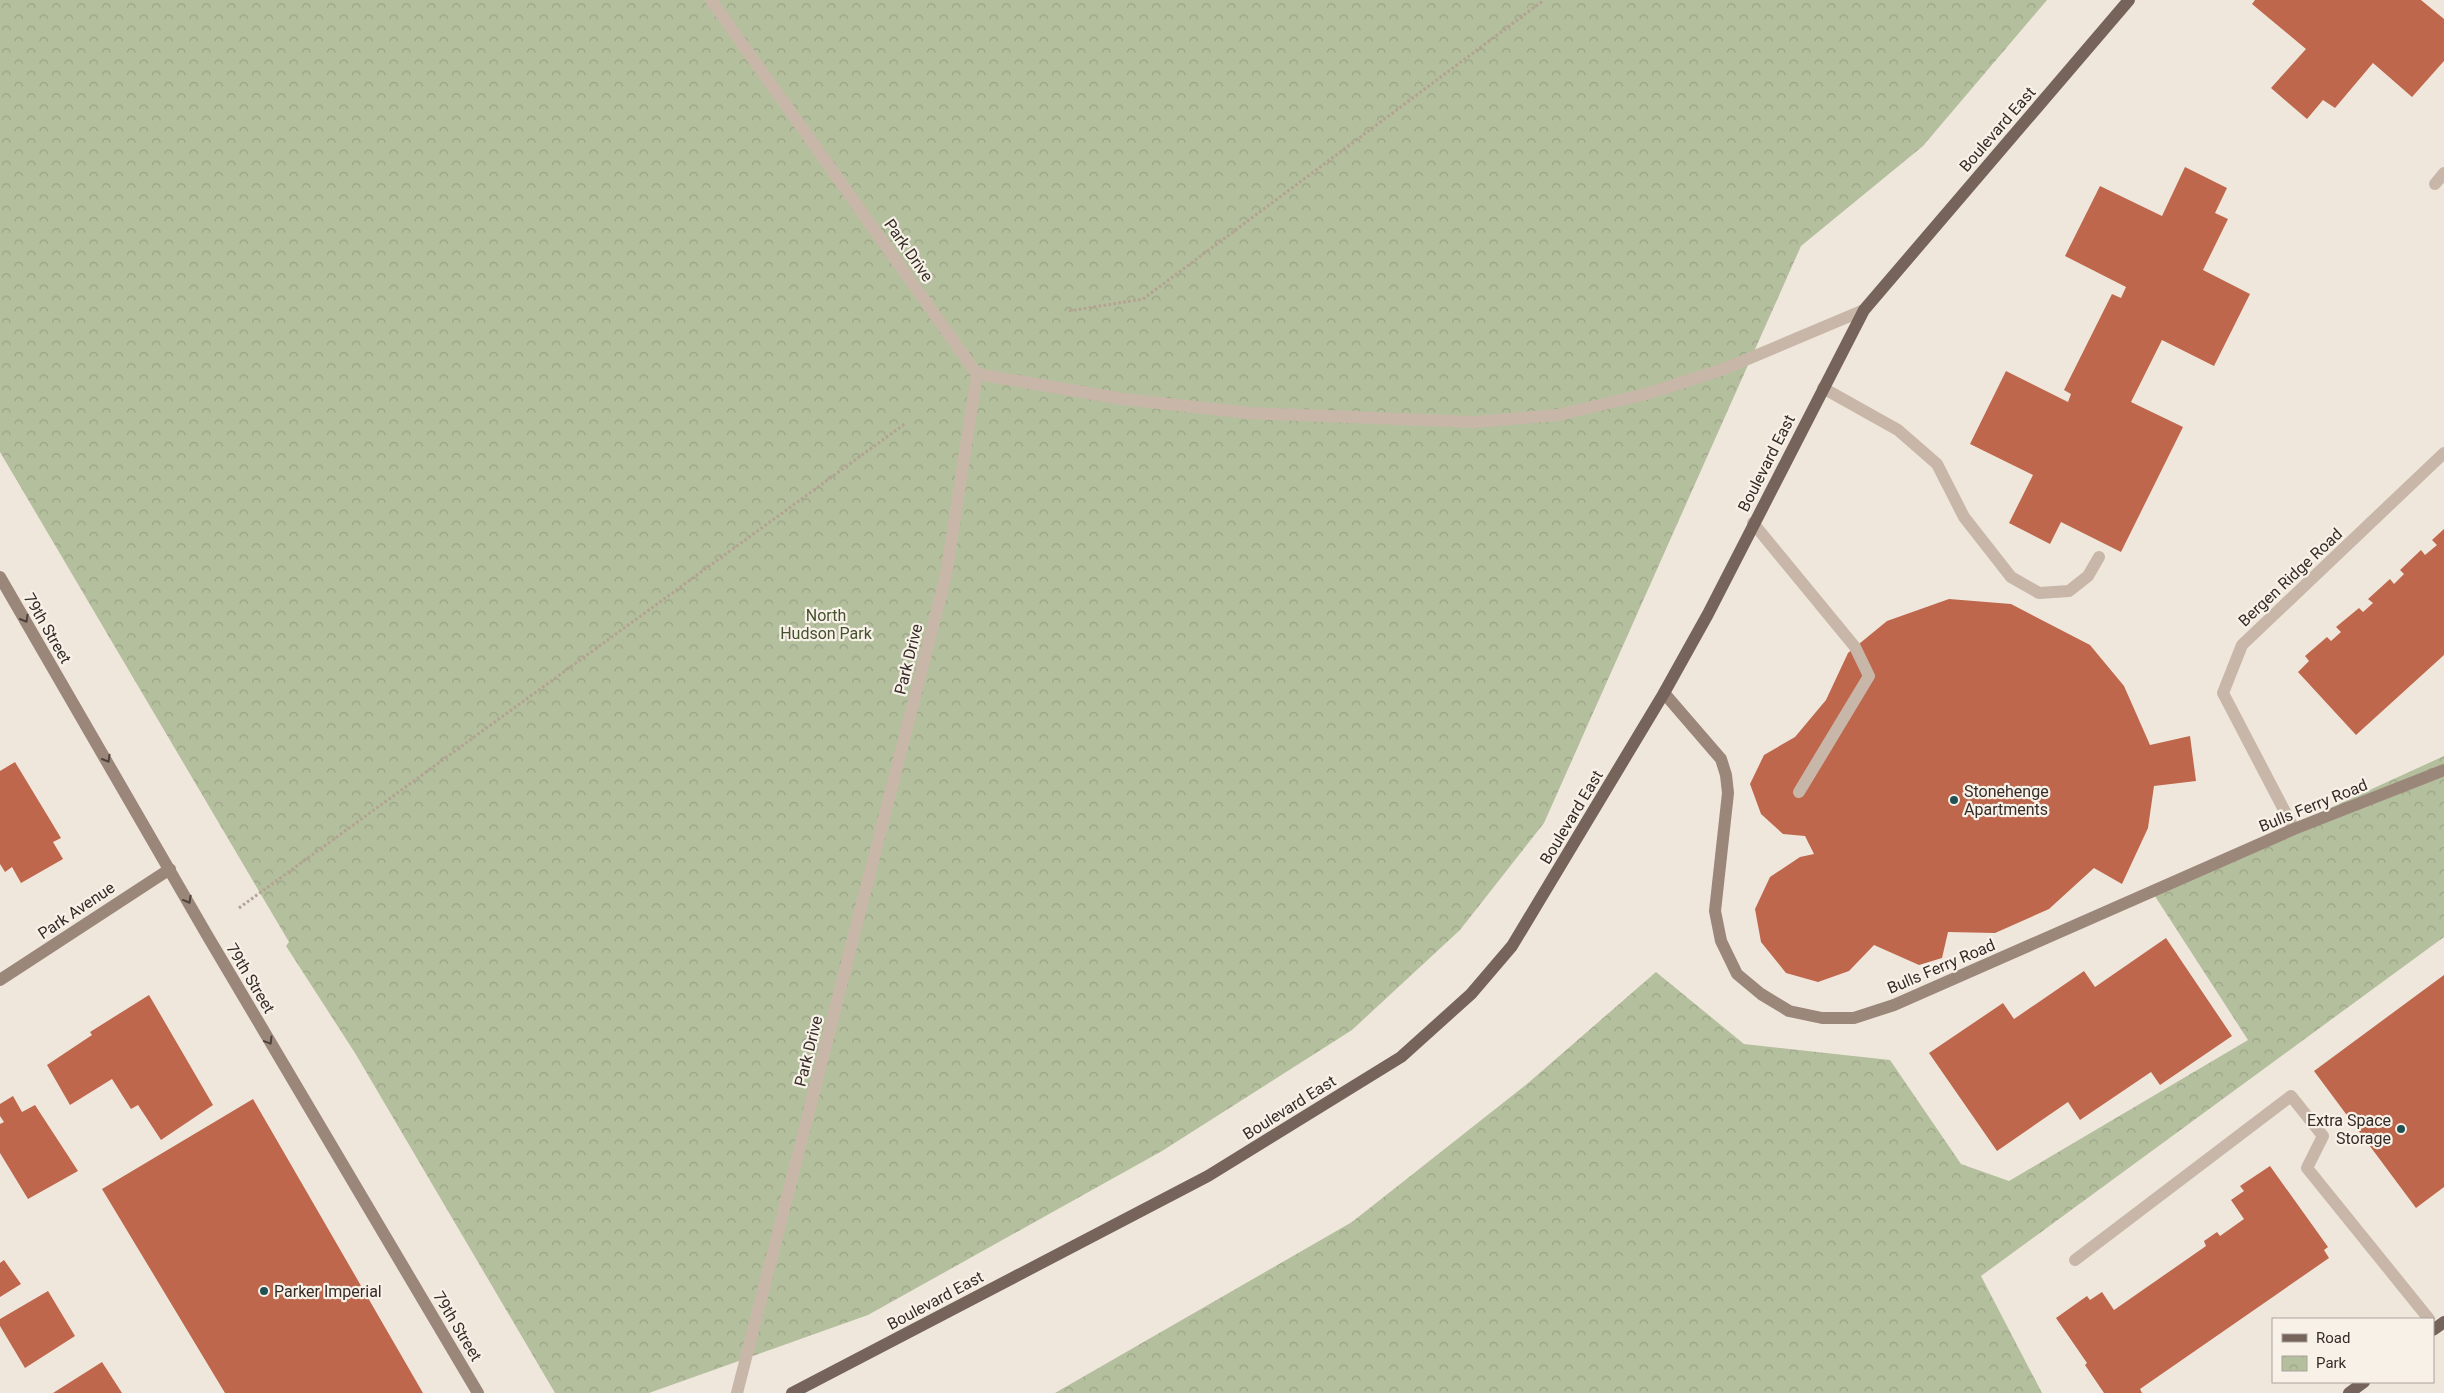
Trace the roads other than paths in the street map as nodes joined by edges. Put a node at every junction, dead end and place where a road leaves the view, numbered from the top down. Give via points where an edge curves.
1 (711, 0) edge
2 (2129, 0) edge
3 (2444, 173) edge
4 (2435, 184) dead end
5 (1864, 310) junction
6 (978, 374) junction
7 (1824, 388) junction
8 (2444, 454) edge
9 (1753, 523) junction
10 (2100, 557) dead end
11 (0, 577) edge
12 (1664, 693) junction
13 (2444, 770) edge
14 (1799, 792) dead end
15 (2294, 829) junction
16 (170, 869) junction
17 (0, 980) edge
18 (2075, 1260) dead end
19 (2429, 1318) edge
20 (2363, 1383) edge
21 (478, 1393) edge
22 (737, 1393) edge
23 (792, 1393) edge
24 (2349, 1393) edge

1 - 6 street, Park Drive
2 - 5 main road, Boulevard East
3 - 4 street
5 - 6 street via 1724,369 1646,394 1558,415 1473,422 1249,412 1123,399
5 - 7 main road, Boulevard East
6 - 22 street, Park Drive via 946,575
7 - 9 main road, Boulevard East
7 - 10 street via 1898,430 1938,464 1964,517 2011,577 2039,593 2069,591 2088,576
8 - 15 street, Bergen Ridge Road via 2242,645 2223,693
9 - 12 main road, Boulevard East
9 - 14 street via 1855,647 1870,676
11 -> 16 street, 79th Street
12 - 15 street, Bulls Ferry Road via 1721,759 1726,775 1728,793 1714,911 1721,940 1736,974 1789,1011 1822,1018 1854,1018 1894,1005
12 - 23 main road, Boulevard East via 1512,946 1471,994 1401,1056 1208,1176
13 - 15 street, Bulls Ferry Road
16 - 17 street, Park Avenue
16 -> 21 street, 79th Street
18 - 19 street via 2291,1096 2323,1136 2307,1168
20 - 24 main road

